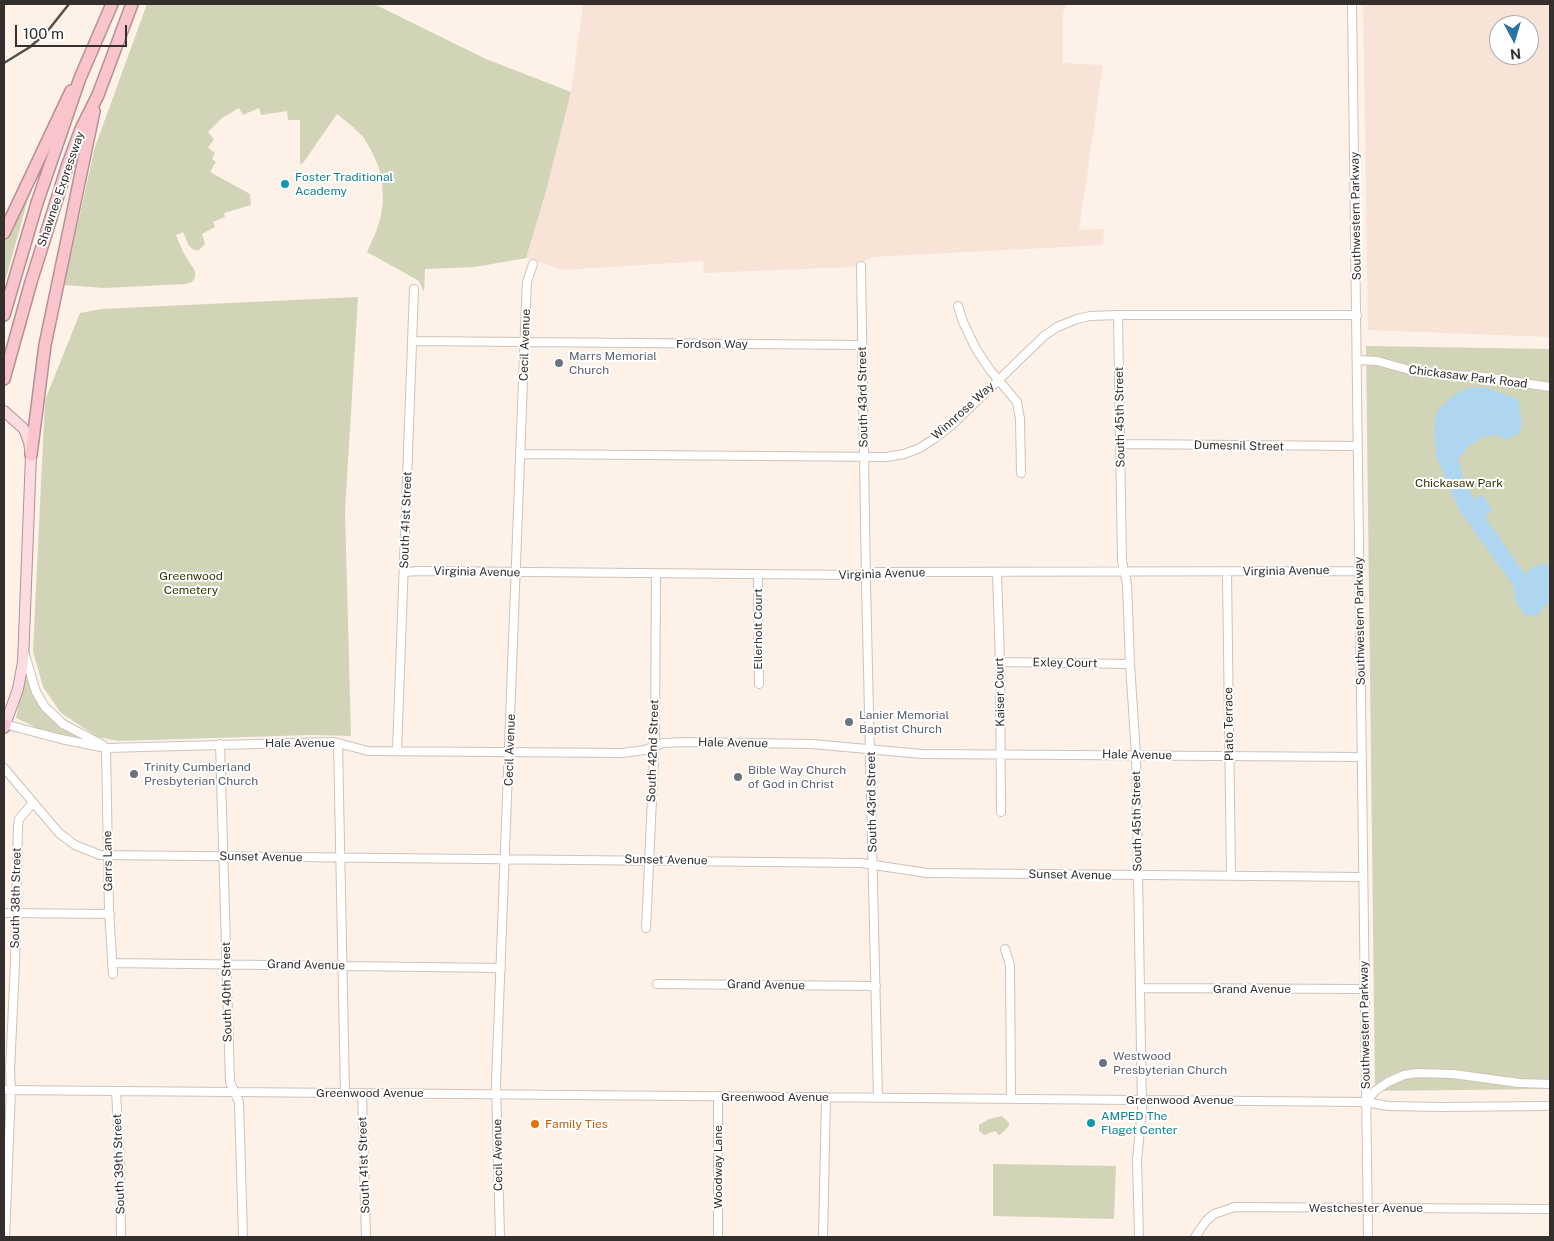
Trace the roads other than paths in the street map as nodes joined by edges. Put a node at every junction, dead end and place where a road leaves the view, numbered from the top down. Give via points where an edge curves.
1 (112, 4) edge
2 (132, 4) edge
3 (1352, 4) edge
4 (80, 78) junction
5 (98, 95) junction
6 (4, 233) edge
7 (533, 264) dead end
8 (861, 266) dead end
9 (414, 289) dead end
10 (958, 306) dead end
11 (4, 314) edge
12 (1118, 315) junction
13 (1357, 315) junction
14 (412, 342) junction
15 (525, 342) junction
16 (862, 345) junction
17 (1358, 360) junction
18 (4, 379) edge
19 (998, 379) junction
20 (1550, 387) edge
21 (4, 411) edge
22 (1120, 444) junction
23 (1358, 446) junction
24 (521, 454) junction
25 (31, 455) junction
26 (864, 458) junction
27 (1020, 473) dead end
28 (1124, 571) junction
29 (1360, 571) junction
30 (404, 572) junction
31 (516, 572) junction
32 (997, 572) junction
33 (1227, 572) junction
34 (656, 573) junction
35 (867, 574) junction
36 (758, 575) junction
37 (24, 651) junction
38 (1000, 662) junction
39 (1130, 664) junction
40 (758, 684) dead end
41 (18, 689) junction
42 (4, 704) edge
43 (4, 725) edge
44 (338, 743) junction
45 (220, 744) junction
46 (654, 747) junction
47 (106, 748) junction
48 (396, 750) junction
49 (870, 750) junction
50 (510, 751) junction
51 (1001, 754) junction
52 (1136, 756) junction
53 (1229, 756) junction
54 (1362, 757) junction
55 (4, 768) edge
56 (33, 803) junction
57 (1001, 812) dead end
58 (108, 855) junction
59 (224, 856) junction
60 (340, 857) junction
61 (506, 859) junction
62 (649, 860) junction
63 (873, 865) junction
64 (1138, 875) junction
65 (1231, 876) junction
66 (1363, 877) junction
67 (4, 913) edge
68 (16, 913) junction
69 (110, 914) junction
70 (646, 928) dead end
71 (1005, 949) dead end
72 (112, 963) junction
73 (226, 964) junction
74 (342, 965) junction
75 (501, 968) junction
76 (112, 974) dead end
77 (657, 984) dead end
78 (876, 986) junction
79 (1140, 988) junction
80 (1364, 989) junction
81 (1550, 1084) edge
82 (7, 1090) edge
83 (116, 1091) junction
84 (234, 1092) junction
85 (345, 1093) junction
86 (362, 1094) junction
87 (497, 1094) junction
88 (718, 1096) junction
89 (826, 1097) junction
90 (878, 1098) junction
91 (1011, 1099) junction
92 (1142, 1100) junction
93 (1366, 1102) junction
94 (1546, 1106) dead end
95 (1367, 1208) junction
96 (1550, 1209) edge
97 (5, 1237) edge
98 (121, 1237) edge
99 (243, 1237) edge
100 (366, 1237) edge
101 (500, 1237) edge
102 (718, 1237) edge
103 (823, 1237) edge
104 (1139, 1237) edge
105 (1195, 1237) edge
106 (1368, 1237) edge

1 - 4 highway, Shawnee Expressway
2 - 5 highway, Shawnee Expressway
3 - 13 street, Southwestern Parkway
4 - 6 highway via 67,96
4 - 11 highway, Shawnee Expressway via 37,203
5 - 18 highway, Shawnee Expressway via 67,167
5 - 25 highway via 44,345
7 - 15 street, Cecil Avenue via 527,282
8 - 16 street, South 43rd Street
9 - 14 street, South 41st Street
10 - 19 street via 976,350
12 - 13 street, Winnrose Way
12 - 19 street, Winnrose Way via 1090,316 1057,327
12 - 22 street, South 45th Street
13 - 17 street, Southwestern Parkway
14 - 15 street, Fordson Way
14 - 30 street, South 41st Street
15 - 16 street, Fordson Way
15 - 24 street, Cecil Avenue
16 - 26 street, South 43rd Street
17 - 20 street, Chickasaw Park Road via 1377,361 1417,372 1484,377
17 - 23 street, Southwestern Parkway
19 - 26 street, Winnrose Way via 951,426 920,448 904,454
19 - 27 street via 1014,398 1019,410
21 - 25 main road via 24,429
22 - 23 street, Dumesnil Street
22 - 28 street, South 45th Street
23 - 29 street, Southwestern Parkway
24 - 26 street, Winnrose Way
24 - 31 street, Cecil Avenue
25 - 37 main road
26 - 35 street, South 43rd Street
28 - 32 street, Virginia Avenue
28 - 33 street, Virginia Avenue
28 - 39 street, South 45th Street
29 - 33 street, Virginia Avenue
29 - 54 street, Southwestern Parkway
30 - 31 street, Virginia Avenue
30 - 48 street, South 41st Street
31 - 34 street, Virginia Avenue
31 - 50 street, Cecil Avenue
32 - 35 street, Virginia Avenue
32 - 38 street, Kaiser Court
33 - 53 street, Plato Terrace
34 - 36 street, Virginia Avenue
34 - 46 street, South 42nd Street
35 - 36 street, Virginia Avenue
35 - 49 street, South 43rd Street
36 - 40 street, Ellerholt Court
37 - 41 main road
37 - 47 street via 36,692 45,707 63,724
38 - 39 street, Exley Court
38 - 51 street, Kaiser Court
39 - 52 street, South 45th Street
41 - 42 main road
41 - 43 main road
43 - 47 street
44 - 45 street, Hale Avenue
44 - 48 street, Hale Avenue via 368,751
44 - 60 street
45 - 47 street, Hale Avenue
45 - 59 street, South 40th Street
46 - 49 street, Hale Avenue via 675,742 812,744
46 - 50 street, Hale Avenue via 622,752
46 - 62 street, South 42nd Street
47 - 58 street, Garrs Lane
48 - 50 street, Hale Avenue
49 - 51 street, Hale Avenue
49 - 63 street, South 43rd Street
50 - 61 street, Cecil Avenue
51 - 52 street, Hale Avenue
51 - 57 street, Kaiser Court
52 - 53 street, Hale Avenue
52 - 64 street, South 45th Street
53 - 54 street, Hale Avenue
53 - 65 street, Plato Terrace
54 - 66 street, Southwestern Parkway
55 - 56 street, Sunset Avenue
56 - 58 street, Sunset Avenue via 66,839 84,850
56 - 68 street, South 38th Street via 18,825
58 - 59 street, Sunset Avenue
58 - 69 street, Garrs Lane
59 - 60 street, Sunset Avenue
59 - 73 street, South 40th Street
60 - 61 street, Sunset Avenue
60 - 74 street
61 - 62 street, Sunset Avenue
61 - 75 street, Cecil Avenue
62 - 63 street, Sunset Avenue
62 - 70 street, South 42nd Street
63 - 64 street, Sunset Avenue via 927,873
63 - 78 street, South 43rd Street
64 - 65 street, Sunset Avenue
64 - 79 street, South 45th Street
65 - 66 street, Sunset Avenue
66 - 80 street, Southwestern Parkway
67 - 68 street
68 - 69 street
68 - 82 street, South 38th Street
69 - 72 street, Garrs Lane
71 - 91 street via 1010,965
72 - 73 street, Grand Avenue
72 - 76 street, Garrs Lane
73 - 74 street, Grand Avenue
73 - 84 street, South 40th Street via 230,1082
74 - 75 street, Grand Avenue
74 - 85 street
75 - 87 street, Cecil Avenue
77 - 78 street, Grand Avenue
78 - 90 street, South 43rd Street
79 - 80 street, Grand Avenue
79 - 92 street, South 45th Street
80 - 93 street, Southwestern Parkway
81 - 93 street via 1417,1073 1388,1082
82 - 83 street, Greenwood Avenue
82 - 97 street, South 38th Street
83 - 84 street, Greenwood Avenue
83 - 98 street, South 39th Street
84 - 85 street, Greenwood Avenue
84 - 99 street, South 40th Street via 239,1102
85 - 86 street, Greenwood Avenue
86 - 87 street, Greenwood Avenue
86 - 100 street, South 41st Street
87 - 88 street, Greenwood Avenue
87 - 101 street, Cecil Avenue
88 - 89 street, Greenwood Avenue
88 - 102 street, Woodway Lane
89 - 90 street, Greenwood Avenue
89 - 103 street
90 - 91 street, Greenwood Avenue
91 - 92 street, Greenwood Avenue
92 - 93 street, Greenwood Avenue
92 - 104 street, South 45th Street via 1138,1160
93 - 94 street, Greenwood Avenue via 1388,1106
93 - 95 street, Southwestern Parkway
95 - 96 street, Westchester Avenue
95 - 105 street, Westchester Avenue via 1235,1207 1214,1214
95 - 106 street, Southwestern Parkway

